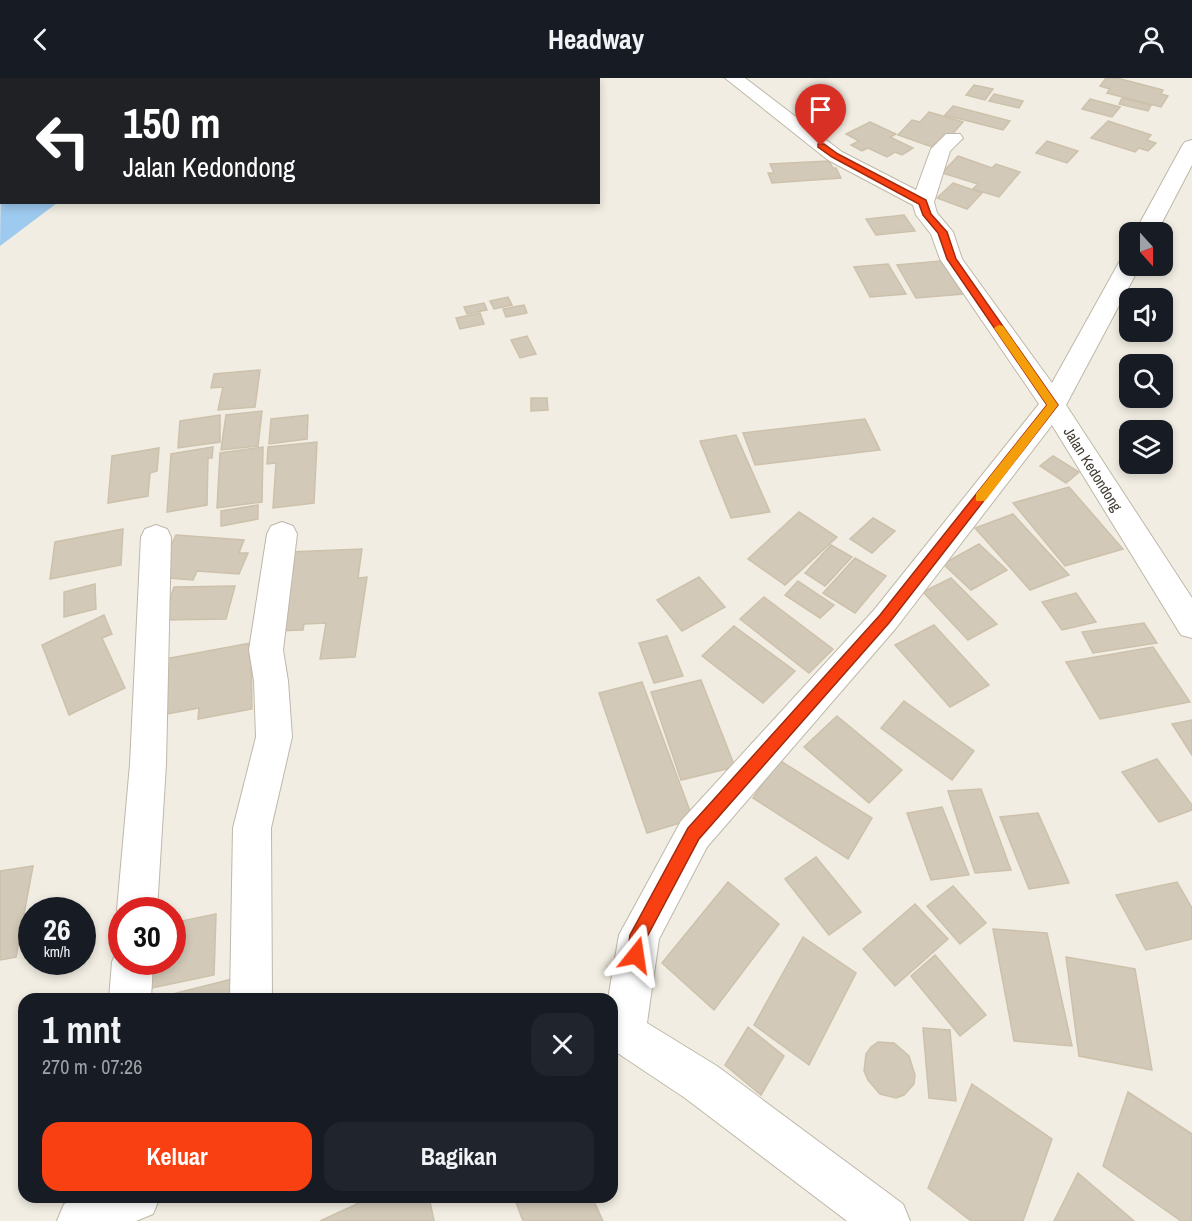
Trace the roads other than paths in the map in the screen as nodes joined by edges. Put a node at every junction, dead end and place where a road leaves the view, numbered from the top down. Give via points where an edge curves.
1 (734, 78) edge
2 (952, 138) dead end
3 (1192, 146) edge
4 (923, 202) junction
5 (1151, 222) edge
6 (1122, 276) edge
7 (1053, 405) junction
8 (282, 534) dead end
9 (156, 537) dead end
10 (1192, 625) edge
11 (138, 897) edge
12 (132, 975) edge
13 (130, 993) edge
14 (251, 993) edge
15 (618, 1033) edge
16 (886, 1221) edge

1 - 4 street via 835,156
2 - 4 street via 941,149
3 - 5 street
4 - 7 street, Jalan Kedondong via 927,215 942,232 951,259
6 - 7 street
7 - 10 street, Jalan Kedondong
7 - 15 street via 885,619 694,834 639,935
8 - 14 street via 266,650 273,736 252,828
9 - 11 street via 148,764
12 - 13 street
15 - 16 street via 701,1082

